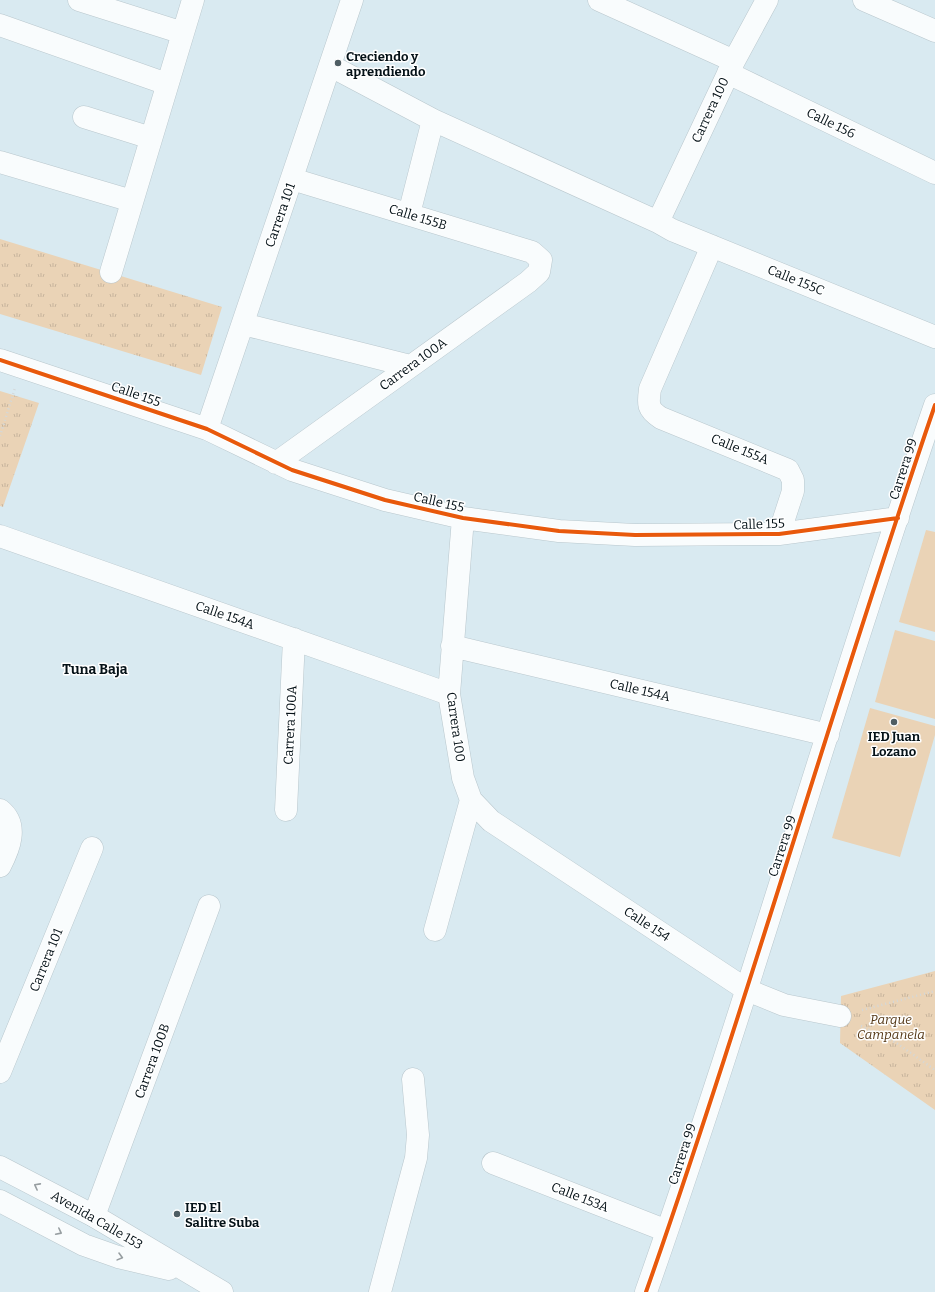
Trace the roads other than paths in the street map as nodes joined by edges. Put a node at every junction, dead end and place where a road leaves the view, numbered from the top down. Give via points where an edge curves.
1 (79, 0) edge
2 (193, 0) edge
3 (352, 0) edge
4 (599, 0) edge
5 (767, 0) edge
6 (864, 0) edge
7 (0, 25) edge
8 (935, 31) edge
9 (182, 33) junction
10 (331, 66) junction
11 (731, 67) junction
12 (167, 84) junction
13 (84, 117) dead end
14 (433, 120) junction
15 (151, 138) junction
16 (0, 162) edge
17 (935, 173) edge
18 (292, 179) junction
19 (132, 201) junction
20 (409, 214) junction
21 (658, 222) junction
22 (712, 246) junction
23 (541, 260) joint
24 (111, 272) dead end
25 (243, 324) junction
26 (935, 337) edge
27 (0, 360) edge
28 (410, 366) junction
29 (935, 405) edge
30 (207, 429) junction
31 (276, 462) junction
32 (463, 518) junction
33 (898, 518) junction
34 (779, 534) junction
35 (0, 536) edge
36 (294, 640) junction
37 (452, 646) junction
38 (449, 694) junction
39 (828, 735) junction
40 (471, 800) junction
41 (0, 810) edge
42 (286, 810) dead end
43 (92, 848) dead end
44 (0, 866) edge
45 (209, 906) dead end
46 (435, 930) dead end
47 (747, 990) junction
48 (840, 1016) road end
49 (0, 1072) edge
50 (413, 1079) dead end
51 (493, 1163) dead end
52 (0, 1167) edge
53 (0, 1202) edge
54 (94, 1216) junction
55 (668, 1231) junction
56 (192, 1275) junction
57 (222, 1292) edge
58 (380, 1292) edge
59 (646, 1292) edge

1 - 9 street
2 - 9 street
3 - 10 street, Carrera 101
4 - 11 street, Calle 156
5 - 11 street, Carrera 100
6 - 8 street
7 - 12 street
9 - 12 street
10 - 14 street, Calle 155C
10 - 18 street, Carrera 101
11 - 17 street, Calle 156
11 - 21 street, Carrera 100
12 - 15 street
13 - 15 street
14 - 20 street
14 - 21 street, Calle 155C
15 - 19 street
16 - 19 street
18 - 20 street, Calle 155B
18 - 25 street, Carrera 101
19 - 24 street
20 - 23 street, Calle 155B via 532,252
21 - 22 street, Calle 155C
22 - 26 street, Calle 155C
22 - 34 street, Calle 155A via 650,389 648,402 652,412 661,418 788,470 793,480 792,491
23 - 28 street, Carrera 100A via 539,272 528,282
25 - 28 street
25 - 30 street, Carrera 101
27 - 30 street, Calle 155
28 - 31 street, Carrera 100A
29 - 33 street, Carrera 99
30 - 31 street, Calle 155
31 - 32 street, Calle 155 via 292,470 385,500
32 - 34 street, Calle 155 via 566,532 635,535
32 - 37 street, Carrera 100
33 - 34 street, Calle 155
33 - 39 street, Carrera 99 via 875,581
35 - 36 street, Calle 154A
36 - 38 street, Calle 154A
36 - 42 street, Carrera 100A
37 - 38 street, Carrera 100
37 - 39 street, Calle 154A
38 - 40 street, Carrera 100 via 464,778
39 - 47 street, Carrera 99
40 - 46 street
40 - 47 street, Calle 154 via 491,821
41 - 44 street via 11,827 10,847
43 - 49 street, Carrera 101
45 - 54 street, Carrera 100B
47 - 48 street, Calle 154 via 784,1005
47 - 55 street, Carrera 99
50 - 58 street via 418,1135 416,1158
51 - 55 street, Calle 153A
54 -> 52 street, Avenida Calle 153
53 -> 56 street, Avenida Calle 153 via 99,1251
54 - 56 street, Avenida Calle 153
55 - 59 street, Carrera 99
56 - 57 street, Avenida Calle 153

